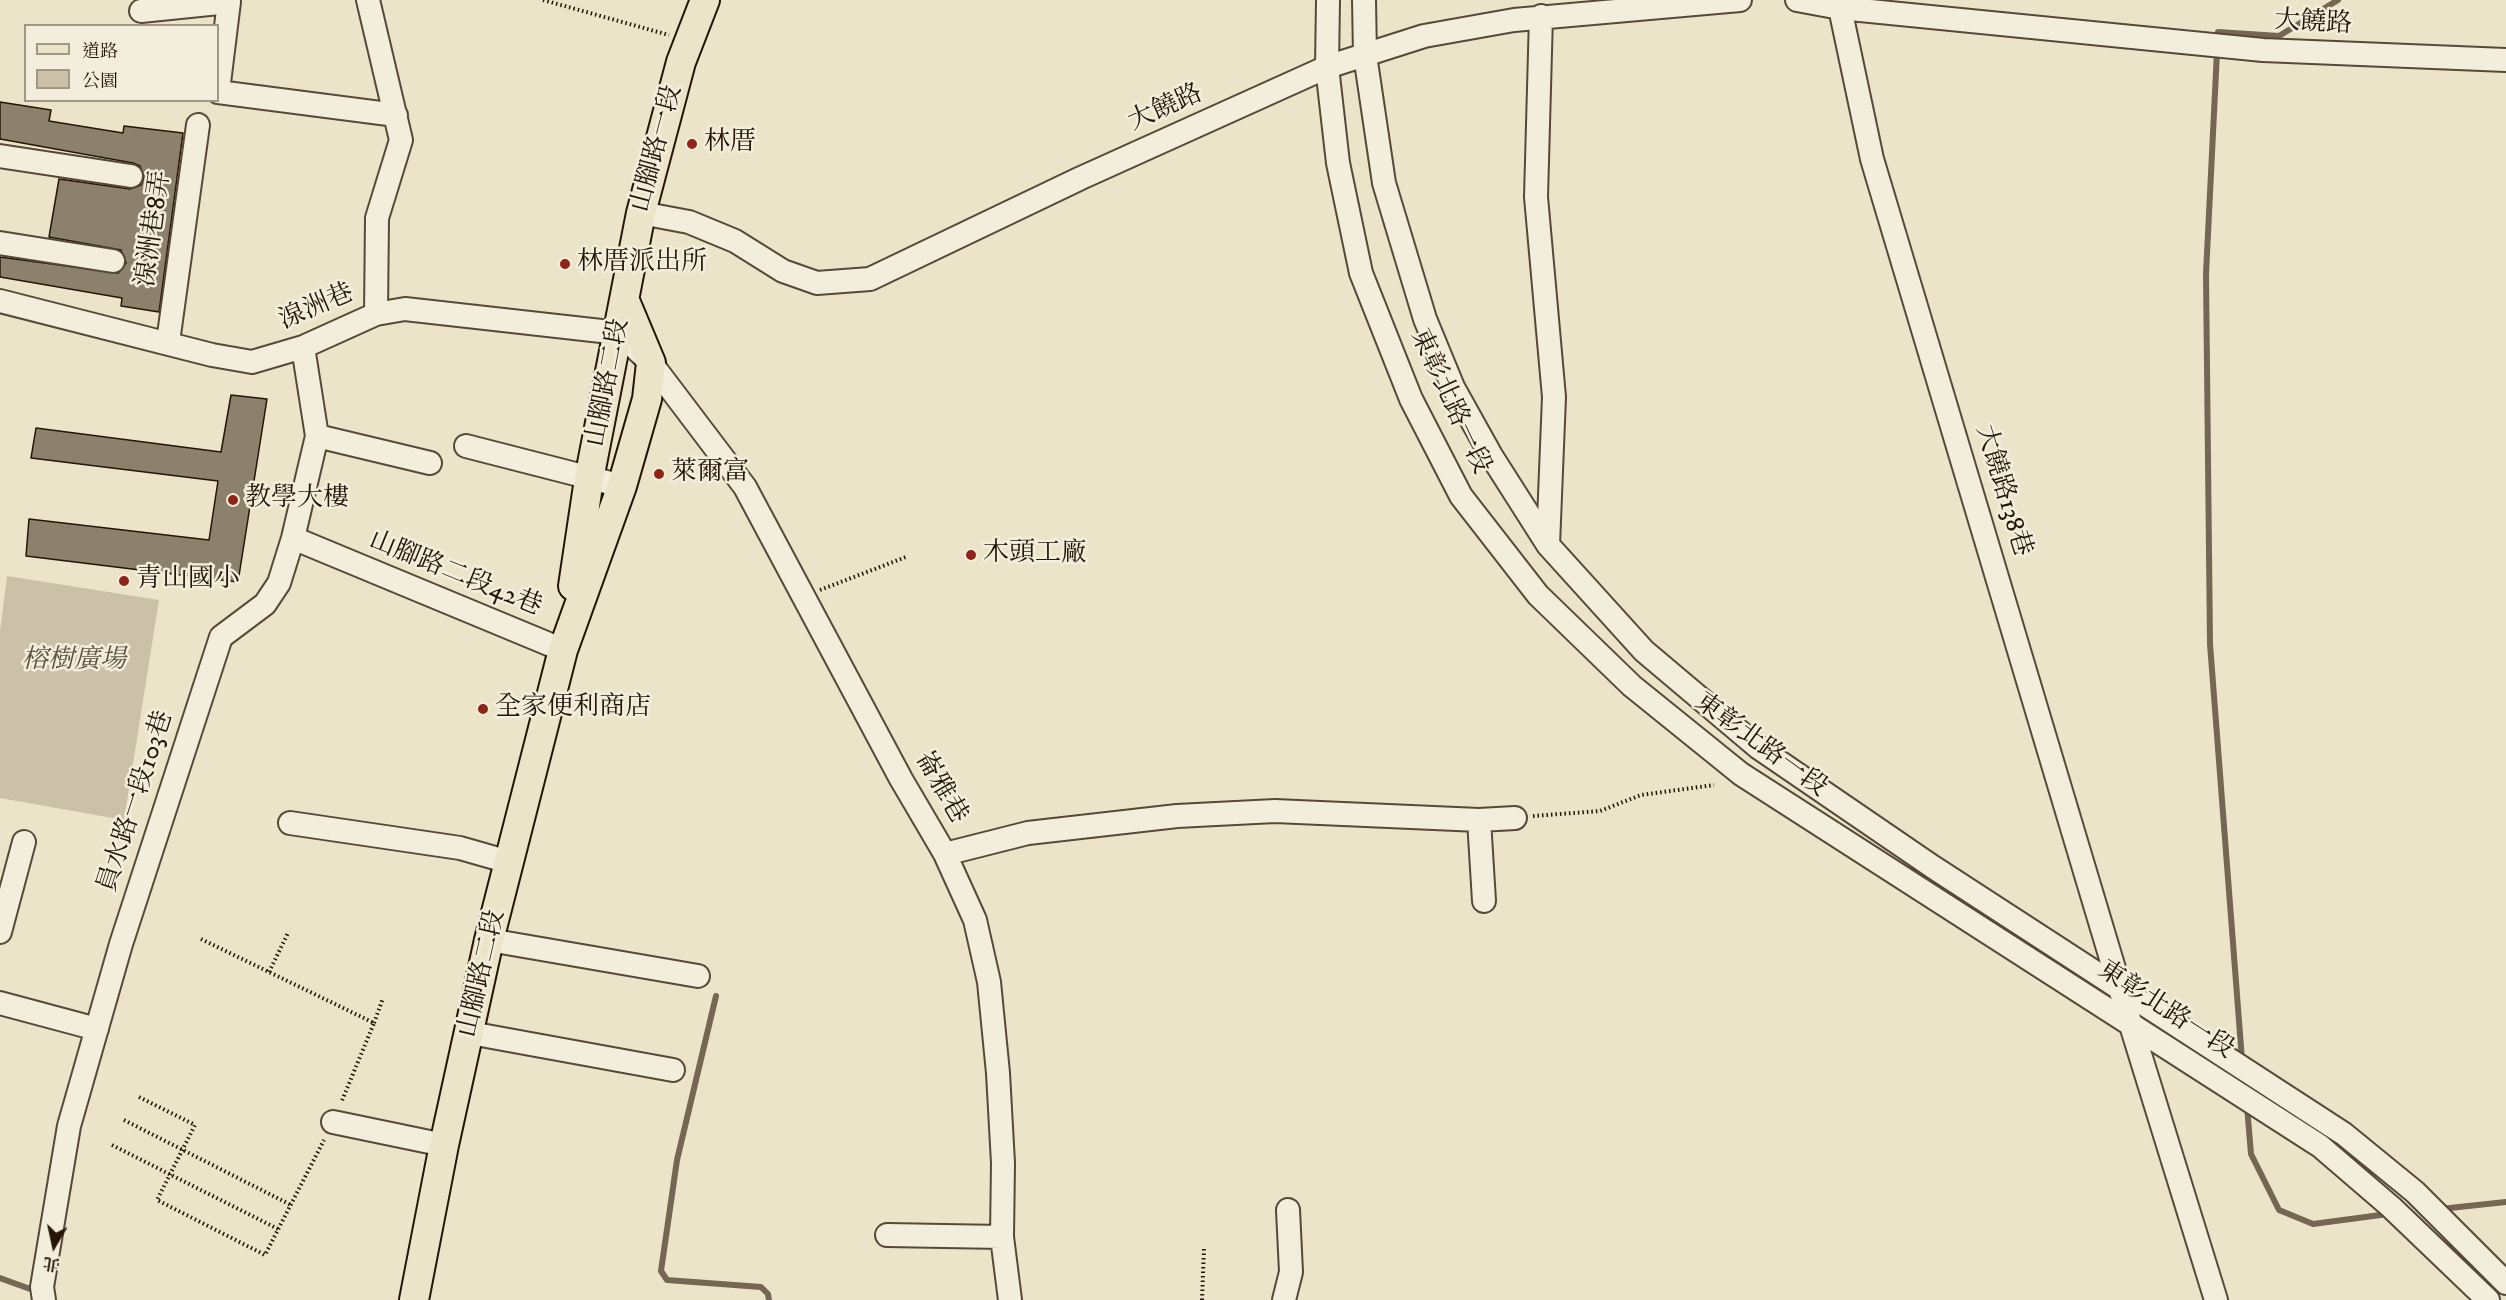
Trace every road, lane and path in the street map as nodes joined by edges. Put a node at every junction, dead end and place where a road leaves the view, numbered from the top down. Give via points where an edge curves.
1 (368, 0) edge
2 (543, 0) edge
3 (705, 0) edge
4 (1328, 0) edge
5 (1364, 0) edge
6 (1740, 0) edge
7 (1797, 0) edge
8 (1840, 8) junction
9 (141, 11) dead end
10 (1541, 16) junction
11 (688, 41) junction
12 (1365, 55) junction
13 (2506, 60) edge
14 (1327, 67) junction
15 (219, 84) edge
16 (219, 92) edge
17 (396, 115) junction
18 (198, 125) dead end
19 (0, 156) edge
20 (131, 176) dead end
21 (641, 213) junction
22 (0, 243) edge
23 (112, 261) dead end
24 (0, 301) edge
25 (625, 301) junction
26 (376, 314) junction
27 (619, 333) junction
28 (168, 342) junction
29 (303, 347) junction
30 (651, 363) junction
31 (317, 436) junction
32 (466, 446) dead end
33 (430, 463) dead end
34 (589, 479) junction
35 (622, 486) junction
36 (293, 538) junction
37 (1548, 545) junction
38 (906, 556) dead end
39 (804, 596) junction
40 (563, 650) junction
41 (1714, 785) dead end
42 (1515, 818) joint
43 (1479, 820) junction
44 (290, 823) dead end
45 (24, 842) dead end
46 (945, 854) junction
47 (509, 862) junction
48 (1484, 901) dead end
49 (0, 932) edge
50 (288, 933) dead end
51 (201, 939) dead end
52 (489, 939) junction
53 (269, 972) junction
54 (698, 976) dead end
55 (2122, 988) junction
56 (383, 998) dead end
57 (0, 1004) edge
58 (2130, 1022) junction
59 (374, 1023) junction
60 (97, 1029) junction
61 (470, 1033) junction
62 (673, 1070) dead end
63 (139, 1097) dead end
64 (124, 1120) dead end
65 (333, 1122) junction
66 (112, 1145) dead end
67 (444, 1145) junction
68 (183, 1150) junction
69 (170, 1174) junction
70 (291, 1205) junction
71 (1288, 1210) dead end
72 (278, 1229) junction
73 (887, 1235) dead end
74 (1002, 1237) junction
75 (1204, 1248) dead end
76 (2506, 1284) edge
77 (44, 1300) edge
78 (414, 1300) edge
79 (1010, 1300) edge
80 (1202, 1300) edge
81 (1284, 1300) edge
82 (2216, 1300) edge
83 (2488, 1300) edge

1 - 17 street
2 - 11 path
3 - 11 main road, 山腳路一段
4 - 14 street, 東彰北路一段
5 - 12 street, 東彰北路一段
6 - 10 street, 大饒路
7 - 8 street, 大饒路
8 - 13 street, 大饒路 via 2263,50
8 - 55 street, 大饒路138巷 via 1872,159
9 - 15 street via 229,2
10 - 12 street, 大饒路 via 1425,36
10 - 37 street via 1536,197 1554,396
11 - 21 main road, 山腳路一段
12 - 14 street, 大饒路
12 - 37 street, 東彰北路一段 via 1384,183 1425,319 1453,387 1492,458
14 - 21 street, 大饒路 via 870,279 817,283 783,271 735,241 688,222
14 - 58 street, 東彰北路一段 via 1338,163 1361,273 1403,378 1461,496 1538,595 1632,686 1741,774
16 - 17 street
17 - 26 street via 401,140 377,218
18 - 28 street, 湶洲巷8弄
19 - 20 street
21 - 25 main road, 山腳路一段
22 - 23 street
24 - 28 street, 湶洲巷
25 - 27 main road, 山腳路二段
25 - 30 main road, 山腳路二段
26 - 27 street, 湶洲巷 via 405,309
26 - 29 street, 湶洲巷
27 - 30 street
27 - 34 main road, 山腳路二段
28 - 29 street, 湶洲巷 via 252,362
29 - 31 street, 員水路一段103巷
30 - 35 main road, 山腳路二段 via 647,399
30 - 39 street, 崙雅巷 via 745,487
31 - 33 street
31 - 36 street, 員水路一段103巷
32 - 34 street
34 - 35 street
34 - 40 main road, 山腳路二段
35 - 40 main road, 山腳路二段
36 - 40 street, 山腳路二段42巷
36 - 60 street, 員水路一段103巷 via 279,583 265,604 221,637 120,944
37 - 55 street, 東彰北路一段 via 1644,651 1759,748 1933,867
38 - 39 path
39 - 46 street, 崙雅巷
40 - 47 main road, 山腳路二段
41 - 42 path via 1641,795 1600,811
42 - 43 street
43 - 46 street via 1275,811 1177,816 1028,833
43 - 48 street
44 - 47 street via 460,848
45 - 49 street
46 - 74 street, 崙雅巷 via 975,920 989,982 1003,1163
47 - 52 main road, 山腳路二段
50 - 53 path
51 - 53 path
52 - 54 street
52 - 61 main road, 山腳路二段
53 - 59 path
55 - 58 street, 大饒路138巷
55 - 76 street, 東彰北路一段 via 2344,1134 2415,1192
56 - 59 path
57 - 60 street
58 - 82 street, 大饒路138巷
58 - 83 street, 東彰北路一段 via 2320,1146 2391,1207
59 - 65 path
60 - 77 street, 員水路一段103巷 via 69,1126 42,1287
61 - 62 street
61 - 67 main road, 山腳路二段
63 - 68 path via 195,1125
64 - 68 path
65 - 67 street
65 - 70 path
66 - 69 path
67 - 78 main road, 山腳路二段
68 - 69 path
68 - 70 path
69 - 72 path
69 - 72 path via 157,1200 265,1255
70 - 72 path
71 - 81 street via 1291,1272
73 - 74 street
74 - 79 street, 崙雅巷
75 - 80 path

